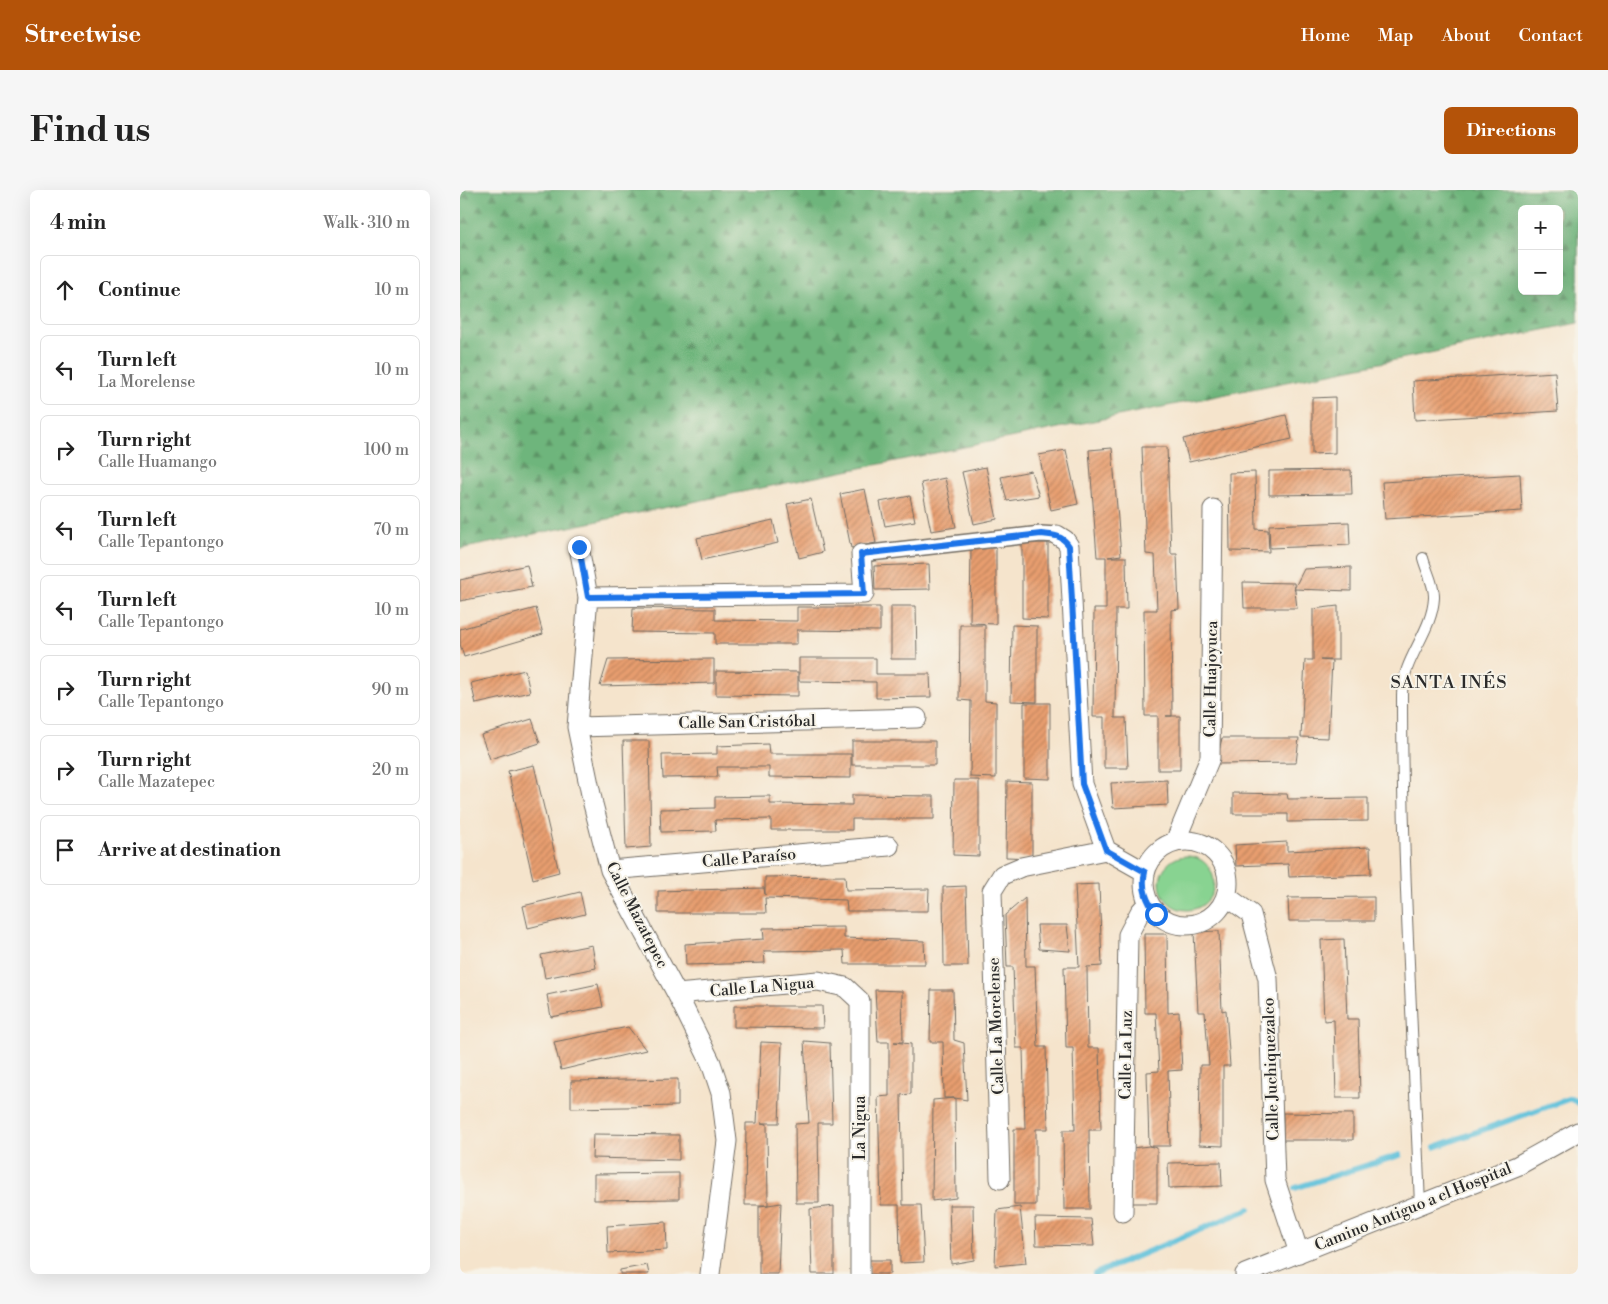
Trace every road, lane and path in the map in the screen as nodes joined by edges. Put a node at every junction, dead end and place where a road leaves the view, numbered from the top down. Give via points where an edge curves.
1 (1213, 508) dead end
2 (1057, 535) joint
3 (579, 547) dead end
4 (861, 554) joint
5 (1423, 558) dead end
6 (588, 597) junction
7 (917, 718) dead end
8 (576, 727) junction
9 (1175, 842) junction
10 (888, 846) dead end
11 (1106, 850) junction
12 (610, 870) junction
13 (1145, 872) junction
14 (1226, 896) junction
15 (1148, 903) junction
16 (846, 987) joint
17 (677, 994) junction
18 (1578, 1132) edge
19 (1000, 1180) dead end
20 (1420, 1205) junction
21 (1124, 1212) dead end
22 (1299, 1252) junction
23 (710, 1274) edge
24 (860, 1274) edge
25 (1245, 1274) edge

1 - 9 street, Calle Huajoyuca via 1210,758
2 - 4 street via 1041,534
2 - 11 street via 1069,546 1082,784
3 - 6 street, Calle Mazatepec
4 - 6 street via 864,594
5 - 20 lane via 1434,597 1430,618 1408,665 1402,691 1405,852
6 - 8 street, Calle Mazatepec
7 - 8 street, Calle San Cristóbal
8 - 12 street, Calle Mazatepec
9 - 13 street via 1159,850 1149,860
9 - 14 street via 1202,843 1214,851 1224,862 1228,875
10 - 12 street, Calle Paraíso
11 - 13 street
11 - 19 street, Calle La Morelense via 1021,867 1002,875 992,891
12 - 17 street, Calle Mazatepec
13 - 15 street via 1144,889
14 - 15 street via 1217,912 1194,925 1168,921 1156,914
14 - 22 street, Calle Juchiquezalco via 1250,914 1268,979 1275,1180
15 - 21 street, Calle La Luz via 1128,936
16 - 17 street, Calle La Nigua via 818,981
16 - 24 street, La Nigua via 860,1001
17 - 23 street, Calle Mazatepec via 711,1063 721,1093 728,1141
18 - 20 street, Camino Antiguo a el Hospital via 1516,1166
20 - 22 street, Camino Antiguo a el Hospital
22 - 25 street, Camino Antiguo a el Hospital

